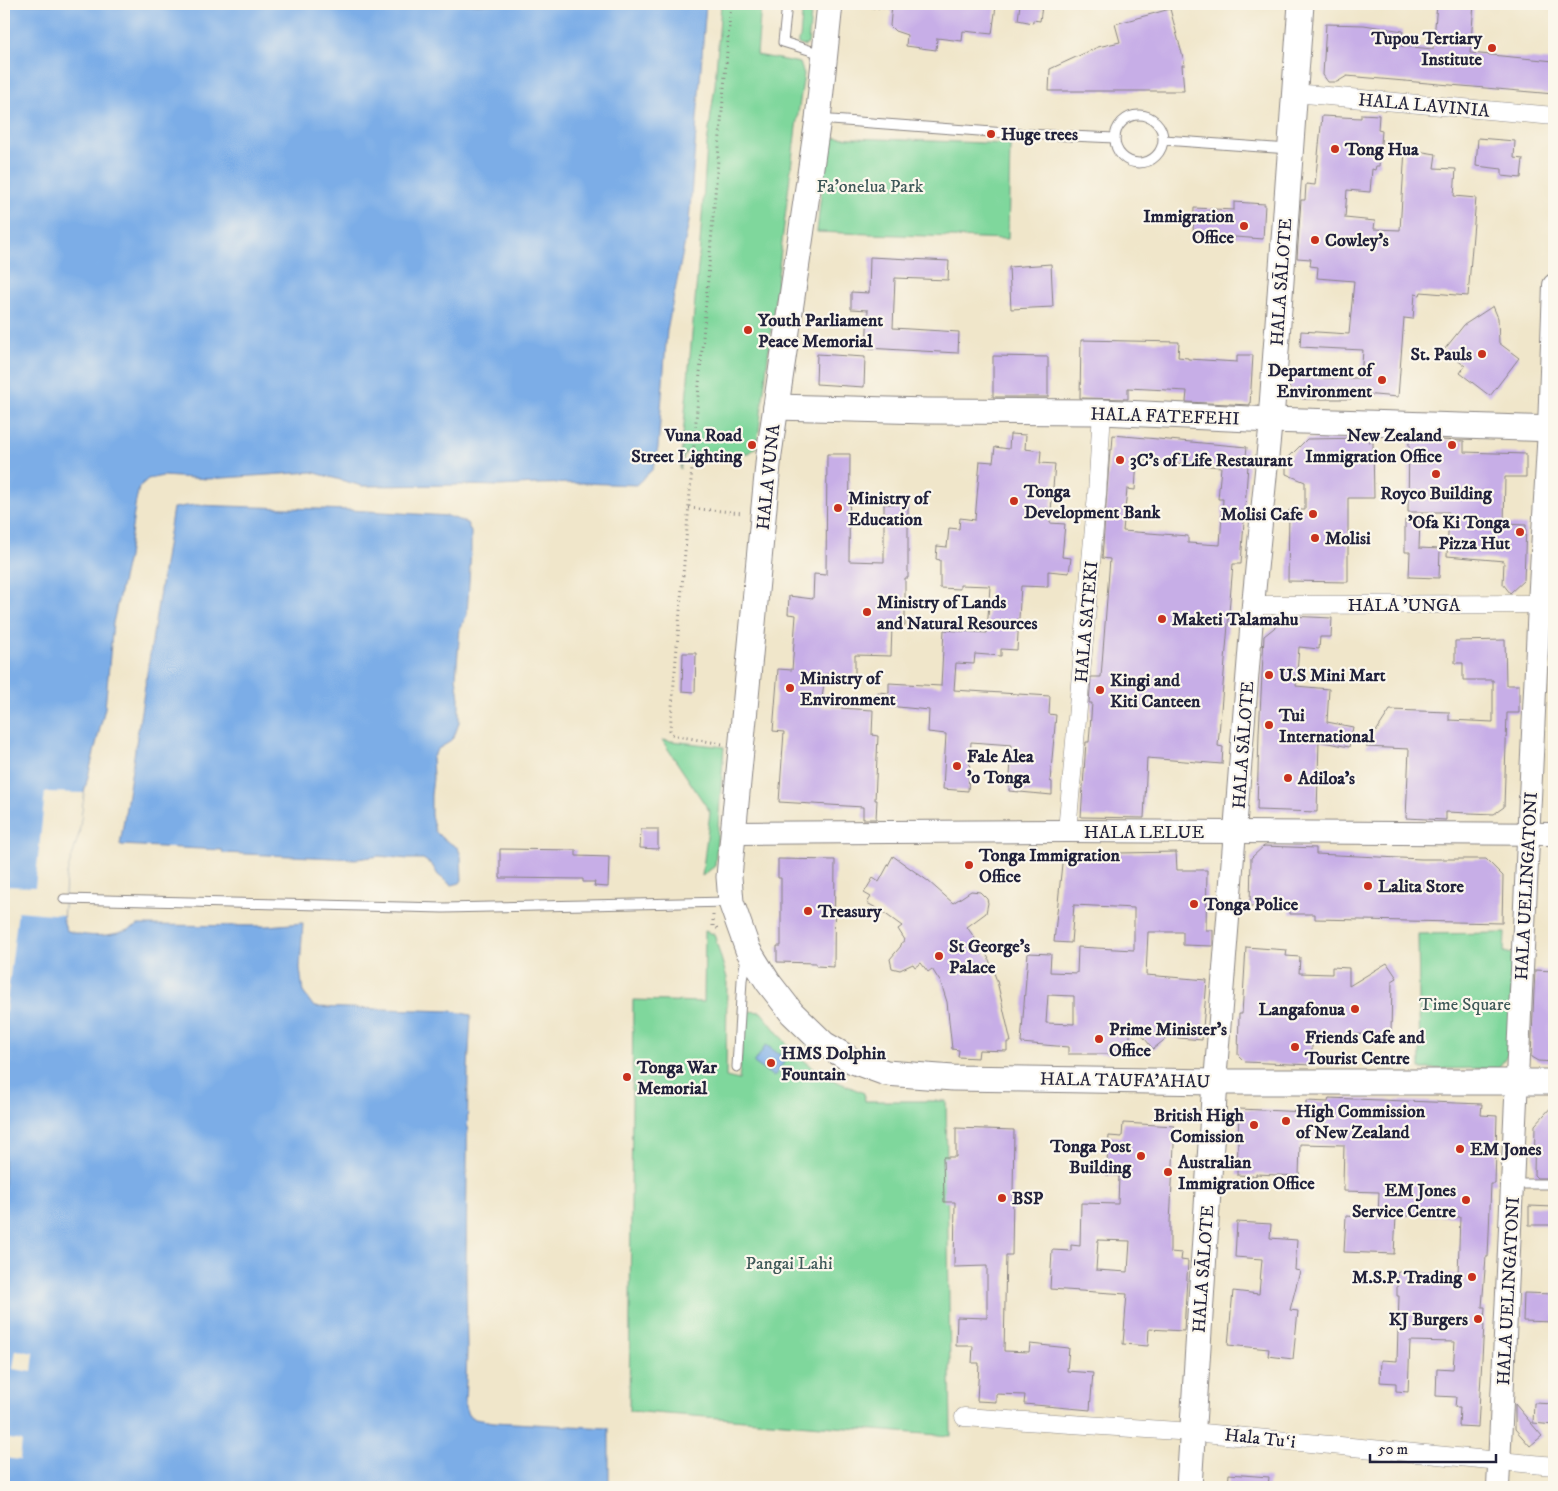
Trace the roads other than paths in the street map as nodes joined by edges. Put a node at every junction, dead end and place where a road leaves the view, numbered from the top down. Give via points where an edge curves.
1 (787, 4) edge
2 (830, 4) edge
3 (1301, 4) edge
4 (825, 55) junction
5 (1294, 93) junction
6 (1554, 116) edge
7 (818, 119) junction
8 (1115, 138) junction
9 (1164, 140) junction
10 (1290, 149) junction
11 (1554, 285) edge
12 (776, 407) junction
13 (1102, 412) junction
14 (1271, 420) junction
15 (1552, 429) edge
16 (1547, 604) edge
17 (1253, 605) junction
18 (1067, 832) junction
19 (734, 833) junction
20 (1236, 833) junction
21 (1529, 834) junction
22 (1554, 834) edge
23 (64, 900) dead end
24 (731, 902) junction
25 (748, 950) junction
26 (737, 1067) dead end
27 (1517, 1081) junction
28 (1215, 1082) junction
29 (1554, 1082) edge
30 (1513, 1184) junction
31 (1554, 1184) edge
32 (964, 1417) dead end
33 (1193, 1432) junction
34 (1500, 1462) junction
35 (1554, 1466) edge
36 (1188, 1487) edge
37 (1498, 1487) edge

1 - 4 lane via 783,42
2 - 4 main road, HALA VUNA
3 - 5 main road, HALA SĀLOTE
4 - 7 main road, HALA VUNA
5 - 6 street, HALA LAVINIA
5 - 10 main road, HALA SĀLOTE
7 - 8 lane
7 - 12 main road, HALA VUNA
8 - 9 lane via 1123,157 1138,163 1154,158
8 - 9 lane via 1119,125 1125,119 1143,115 1158,123
9 - 10 lane
10 - 14 main road, HALA SĀLOTE
11 - 15 street, HALA UELINGATONI
12 - 13 main road, HALA FATEFEHI
12 - 19 main road, HALA VUNA
13 - 14 main road, HALA FATEFEHI
13 - 18 street, HALA SATEKI
14 - 15 main road, HALA FATEFEHI
14 - 17 street, HALA SĀLOTE
15 - 16 street, HALA UELINGATONI
16 - 17 street, HALA 'UNGA
16 - 21 street, HALA UELINGATONI
17 - 20 street, HALA SĀLOTE
18 - 19 street, HALA LELUE
18 - 20 street, HALA LELUE
19 - 24 main road, HALA VUNA via 729,877
20 - 21 street, HALA LELUE
20 - 28 street, HALA SĀLOTE
21 - 22 street, HALA LELUE
21 - 27 street, HALA UELINGATONI
23 - 24 lane via 443,908
24 - 25 main road, HALA VUNA
25 - 26 lane via 742,980
25 - 28 main road, HALA TAUFA'AHAU via 792,1013 824,1044 853,1061 886,1073 953,1078
27 - 28 main road, HALA TAUFA'AHAU
27 - 29 main road, HALA TAUFA'AHAU
27 - 30 street, HALA UELINGATONI
28 - 33 main road, HALA SĀLOTE
30 - 31 lane
30 - 34 street, HALA UELINGATONI
32 - 33 street, Hala Tuʻi
33 - 34 street, Hala Tuʻi
33 - 36 main road, HALA SĀLOTE
34 - 35 street, Hala Tuʻi
34 - 37 street, HALA UELINGATONI

